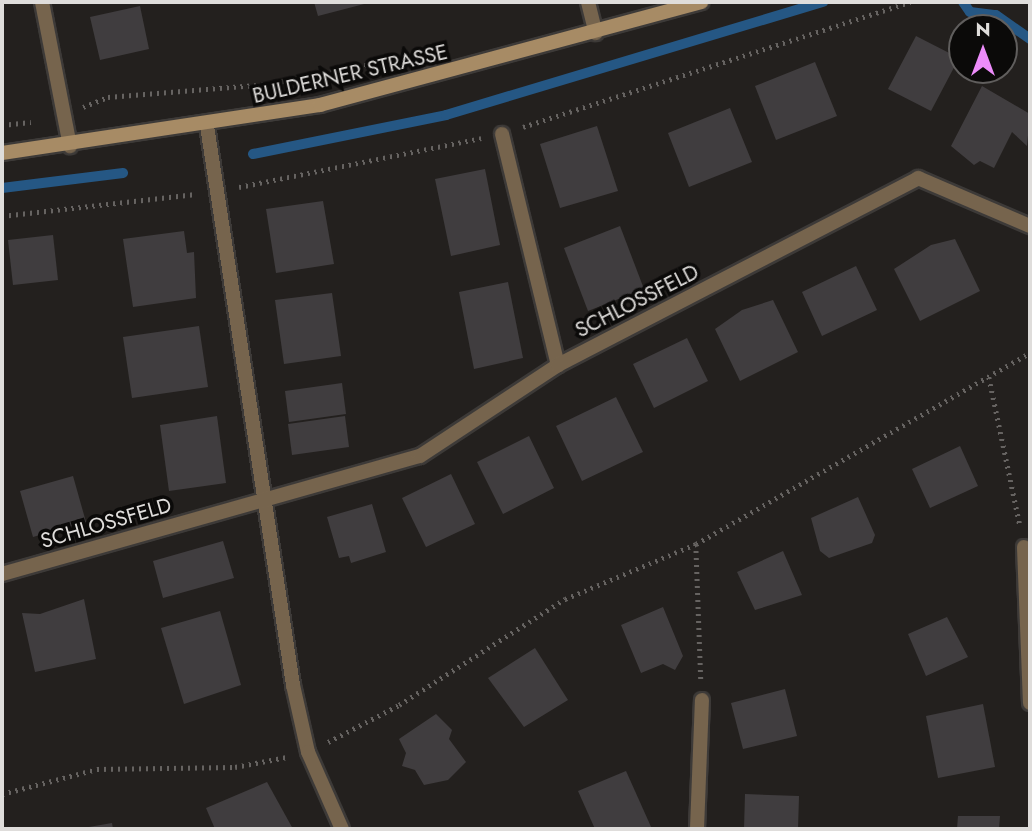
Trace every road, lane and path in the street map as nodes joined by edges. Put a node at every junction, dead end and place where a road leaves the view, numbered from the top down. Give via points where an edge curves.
1 (42, 2) edge
2 (589, 2) edge
3 (701, 2) edge
4 (910, 2) edge
5 (596, 33) junction
6 (389, 60) dead end
7 (64, 115) junction
8 (2, 125) edge
9 (206, 126) junction
10 (502, 134) junction
11 (69, 146) junction
12 (2, 153) edge
13 (217, 192) junction
14 (2, 216) edge
15 (1030, 226) edge
16 (1030, 353) edge
17 (558, 365) junction
18 (989, 377) junction
19 (263, 501) junction
20 (696, 544) junction
21 (1024, 547) joint
22 (2, 574) edge
23 (702, 700) joint
24 (1030, 703) edge
25 (308, 752) junction
26 (2, 794) edge
27 (342, 829) edge
28 (698, 829) edge

1 - 7 street
2 - 5 street
3 - 5 street, BULDERNER STRASSE
4 - 10 path
5 - 9 street, BULDERNER STRASSE via 433,79
6 - 7 path via 268,84 108,97
7 - 8 path
7 - 11 street
9 - 11 street, BULDERNER STRASSE
9 - 13 street
10 - 13 path
10 - 17 street
11 - 12 street, BULDERNER STRASSE
13 - 14 path
13 - 19 street
15 - 17 street, SCHLOSSFELD via 918,178
16 - 18 path
17 - 19 street, SCHLOSSFELD via 420,456
18 - 20 path
18 - 21 path
19 - 22 street, SCHLOSSFELD
19 - 25 street
20 - 23 path
20 - 25 path via 565,599 399,705
21 - 24 street
23 - 28 street
25 - 26 path via 235,767 97,769
25 - 27 street

